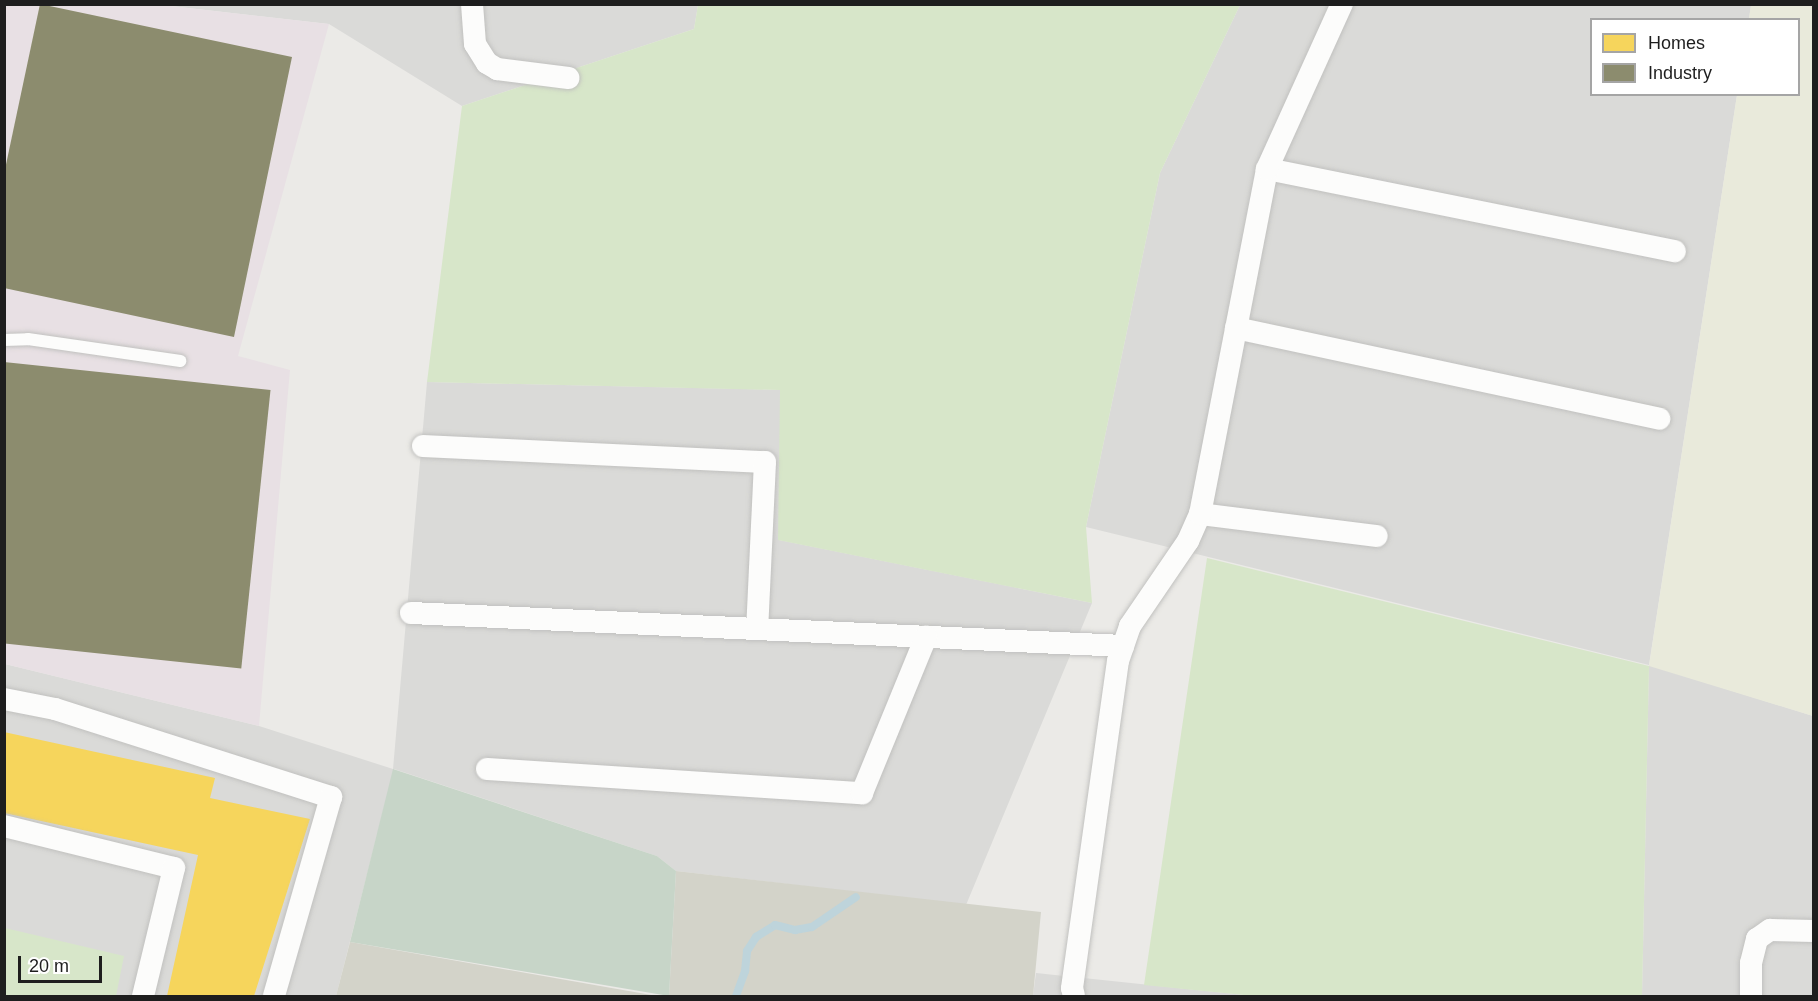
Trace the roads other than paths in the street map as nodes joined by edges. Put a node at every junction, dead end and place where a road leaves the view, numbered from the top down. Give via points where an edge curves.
1 (472, 4) edge
2 (1342, 4) edge
3 (568, 78) dead end
4 (1267, 169) junction
5 (1675, 251) dead end
6 (1236, 328) junction
7 (4, 340) edge
8 (180, 362) dead end
9 (1659, 419) dead end
10 (423, 446) dead end
11 (1200, 514) junction
12 (1377, 536) dead end
13 (411, 613) dead end
14 (757, 629) junction
15 (926, 637) junction
16 (1123, 646) junction
17 (4, 699) edge
18 (487, 769) dead end
19 (4, 826) edge
20 (1814, 931) edge
21 (142, 996) edge
22 (274, 996) edge
23 (1074, 996) edge
24 (1751, 996) edge

1 - 3 street via 475,44 487,63 498,69
2 - 4 street
4 - 5 street
4 - 6 street
6 - 9 street
6 - 11 street
7 - 8 lane via 28,339
10 - 14 street via 765,462
11 - 12 street
11 - 16 street via 1188,540 1130,626
13 - 14 street
14 - 15 street
15 - 16 street
15 - 18 street via 862,793
16 - 23 street via 1072,988
17 - 22 street via 55,709 331,797
19 - 21 street via 174,868
20 - 24 street via 1770,930 1757,939 1751,963

